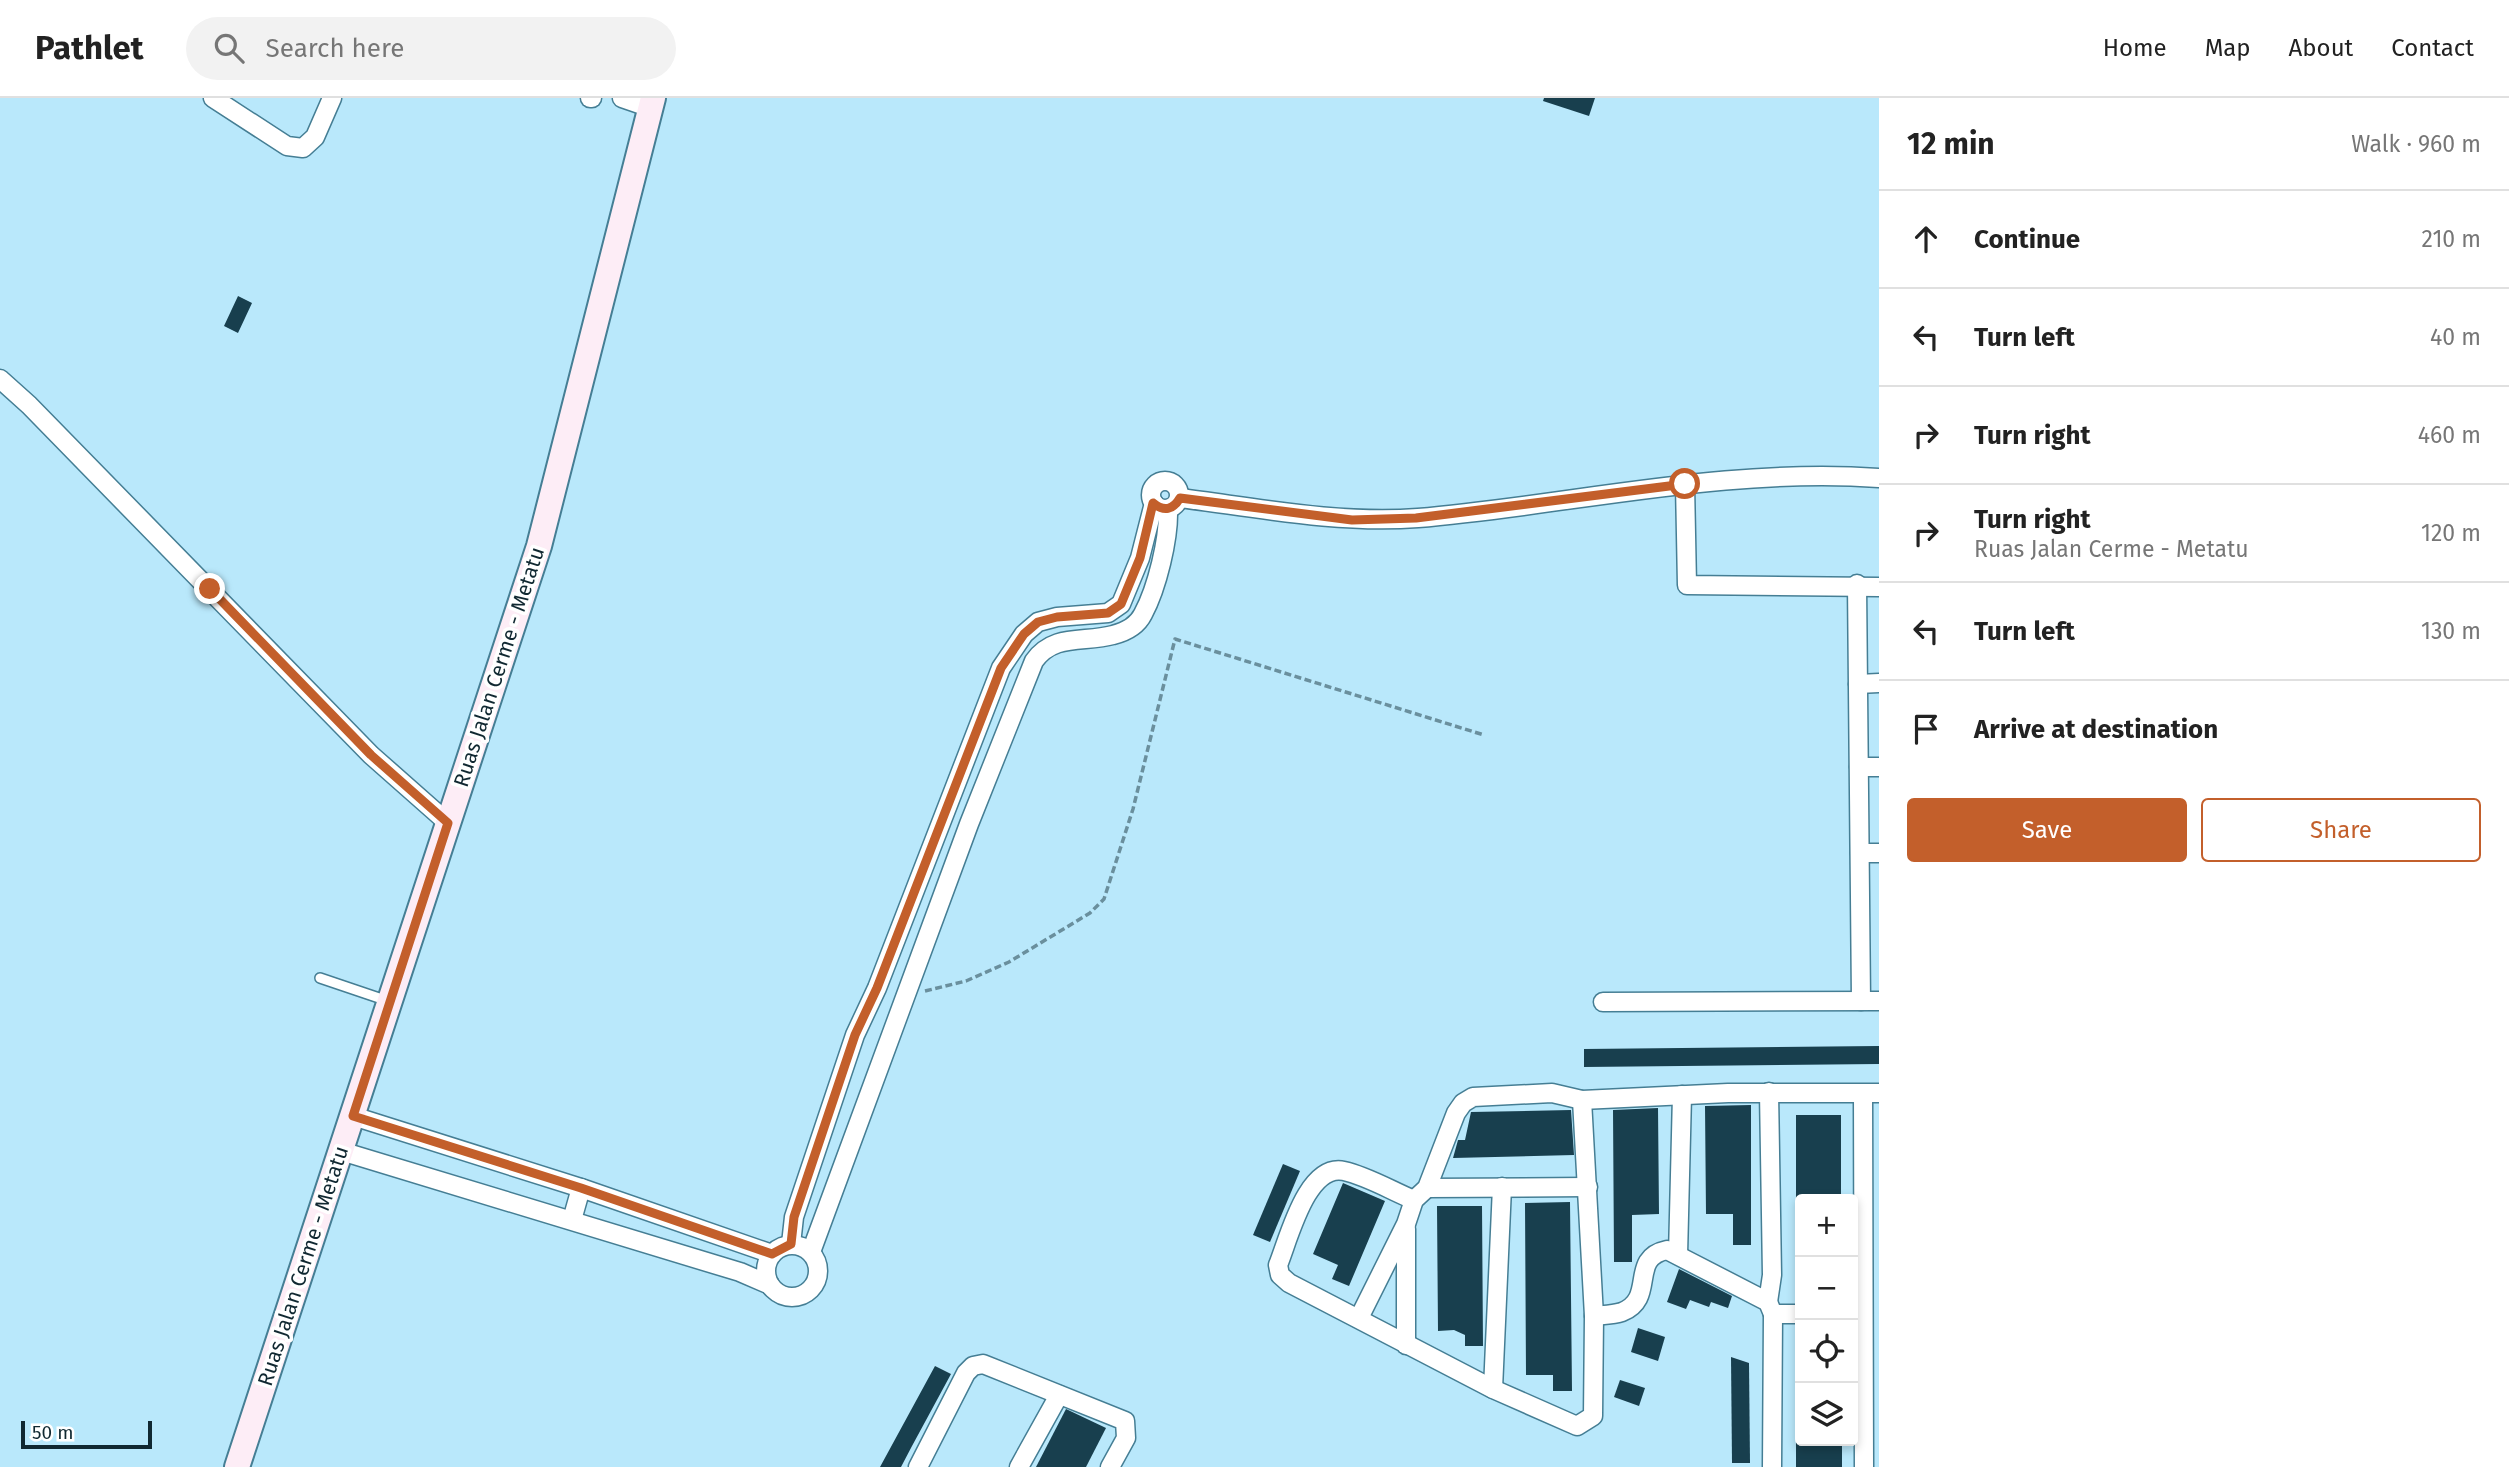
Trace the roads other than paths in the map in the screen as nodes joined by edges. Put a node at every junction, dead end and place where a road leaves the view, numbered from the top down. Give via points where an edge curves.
1 (213, 98) edge
2 (332, 98) edge
3 (622, 98) edge
4 (652, 103) edge
5 (0, 379) edge
6 (1879, 478) edge
7 (1685, 484) junction
8 (1167, 503) junction
9 (1857, 584) junction
10 (1879, 587) edge
11 (1858, 684) junction
12 (1879, 684) edge
13 (1859, 767) junction
14 (1879, 767) edge
15 (448, 823) junction
16 (1860, 853) junction
17 (1879, 853) edge
18 (320, 978) dead end
19 (877, 988) junction
20 (906, 998) junction
21 (1870, 1001) edge
22 (390, 1002) junction
23 (1603, 1002) dead end
24 (1769, 1092) junction
25 (1871, 1093) edge
26 (1682, 1095) junction
27 (1582, 1100) junction
28 (353, 1116) junction
29 (341, 1151) junction
30 (1502, 1187) junction
31 (1588, 1187) junction
32 (581, 1188) junction
33 (1420, 1194) junction
34 (1872, 1194) edge
35 (572, 1220) junction
36 (1406, 1224) junction
37 (791, 1244) junction
38 (811, 1252) junction
39 (772, 1254) junction
40 (1678, 1255) junction
41 (770, 1285) junction
42 (1770, 1308) junction
43 (1795, 1313) edge
44 (1866, 1314) edge
45 (1594, 1316) junction
46 (1359, 1318) junction
47 (1406, 1345) junction
48 (1493, 1389) junction
49 (1059, 1395) junction
50 (237, 1467) edge
51 (918, 1467) edge
52 (1019, 1467) edge
53 (1110, 1467) edge
54 (1772, 1467) edge
55 (1864, 1467) edge

1 - 2 street via 287,146 303,148 315,137
3 - 4 street
4 - 15 main road, Ruas Jalan Cerme - Metatu via 539,546
5 - 15 street via 371,755
6 - 7 street via 1792,477
7 - 8 street via 1416,518 1352,520
7 - 9 street via 1687,585
8 - 19 street via 1121,604 1108,613 1038,622 1001,668
8 - 20 street via 1168,528 1143,615 1132,628 1112,636 1057,642 1041,650 1034,661
9 - 10 street
9 - 11 street
11 - 12 street
11 - 13 street
13 - 14 street
13 - 16 street
15 - 22 main road, Ruas Jalan Cerme - Metatu
16 - 17 street
16 - 21 street
18 - 22 lane
19 - 20 street
19 - 37 street via 855,1035 803,1189
20 - 38 street
21 - 23 street
22 - 28 main road, Ruas Jalan Cerme - Metatu
24 - 25 street
24 - 26 street
24 - 42 street
25 - 34 street
26 - 27 street
26 - 40 street
27 - 31 street
27 - 33 street via 1552,1093 1473,1097 1456,1113
28 - 29 main road, Ruas Jalan Cerme - Metatu
28 - 32 street
29 - 35 street
29 - 50 main road, Ruas Jalan Cerme - Metatu
30 - 31 street
30 - 33 street
30 - 48 street
31 - 45 street
32 - 35 street
32 - 39 street
33 - 36 street
33 - 46 street via 1345,1171 1324,1173 1311,1186 1278,1265 1280,1275
34 - 44 street
35 - 41 street
36 - 46 street
36 - 47 street
37 - 38 street
37 - 39 street
38 - 41 street via 819,1272 809,1291 788,1297
39 - 41 street via 766,1275
40 - 42 street
40 - 45 street via 1667,1250 1655,1252 1646,1261 1640,1298 1621,1312
42 - 43 street
42 - 54 street
44 - 55 street
45 - 48 street via 1593,1416 1586,1423 1577,1426
46 - 47 street
47 - 48 street
49 - 51 street via 984,1364 973,1367
49 - 52 street
49 - 53 street via 1125,1421 1126,1438

